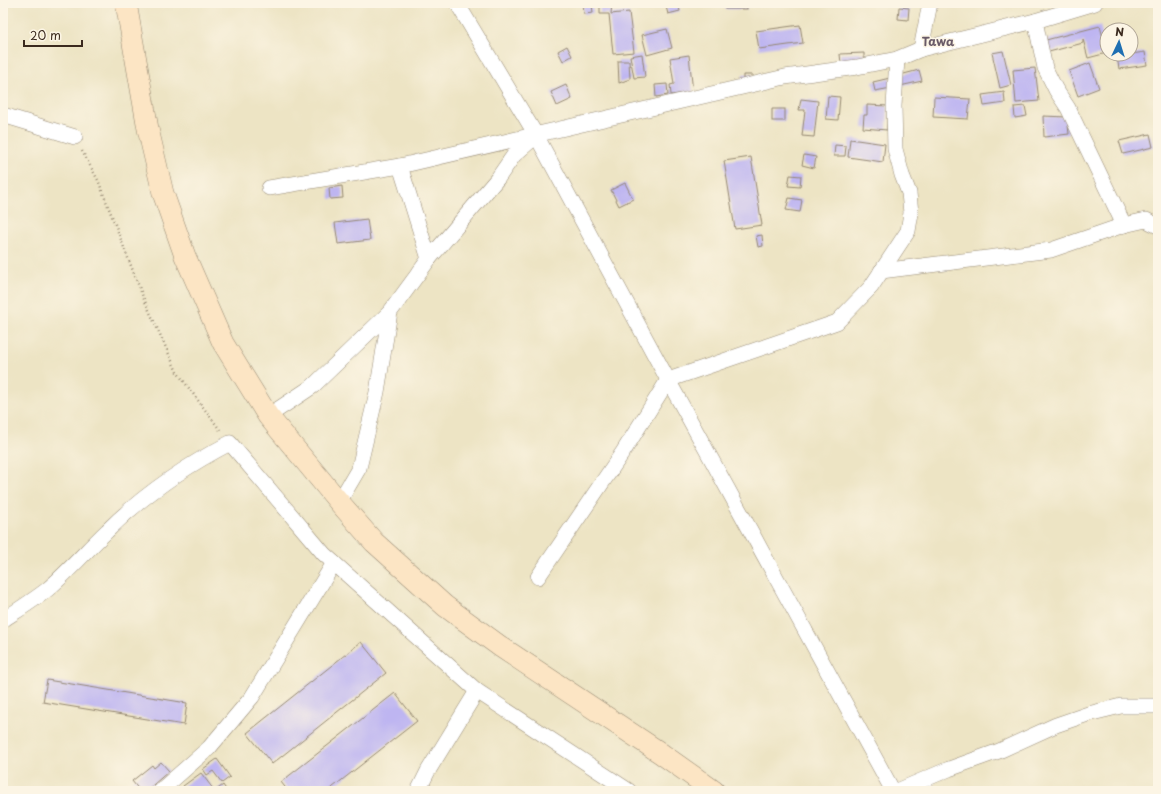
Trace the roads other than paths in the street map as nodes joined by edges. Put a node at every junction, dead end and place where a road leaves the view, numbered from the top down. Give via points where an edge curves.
1 (126, 3) edge
2 (458, 3) edge
3 (930, 3) edge
4 (1095, 3) edge
5 (1035, 21) junction
6 (921, 49) junction
7 (897, 59) junction
8 (3, 114) edge
9 (536, 135) junction
10 (75, 137) road end
11 (400, 166) junction
12 (269, 188) dead end
13 (1124, 225) junction
14 (1158, 226) edge
15 (429, 260) junction
16 (882, 271) junction
17 (390, 312) junction
18 (668, 380) junction
19 (268, 416) junction
20 (339, 502) junction
21 (334, 563) junction
22 (538, 577) dead end
23 (3, 620) edge
24 (477, 691) junction
25 (1158, 706) edge
26 (160, 791) edge
27 (418, 791) edge
28 (629, 791) edge
29 (714, 791) edge
30 (893, 791) edge
31 (897, 791) edge

1 - 19 main road via 148,129 165,200 185,256 224,343
2 - 9 street
3 - 6 street
4 - 5 street
5 - 6 street
5 - 13 street via 1045,68 1068,108
6 - 7 street
7 - 9 street via 785,78
7 - 16 street via 895,149 909,193 911,213 908,231
8 - 10 street
9 - 11 street
9 - 15 street via 514,155 498,178
9 - 18 street
11 - 12 street
11 - 15 street
13 - 14 street via 1146,220
13 - 16 street via 1051,250
15 - 17 street
16 - 18 street via 871,288 837,322
17 - 19 street via 313,386
17 - 20 street via 377,392 359,468
18 - 22 street via 623,452
18 - 30 street
19 - 20 main road
20 - 29 main road via 374,542 445,606
21 - 23 street via 230,443 177,475 138,503 47,589
21 - 24 street
21 - 26 street via 252,697 209,748
24 - 27 street
24 - 28 street
25 - 31 street via 1121,706 1088,714

